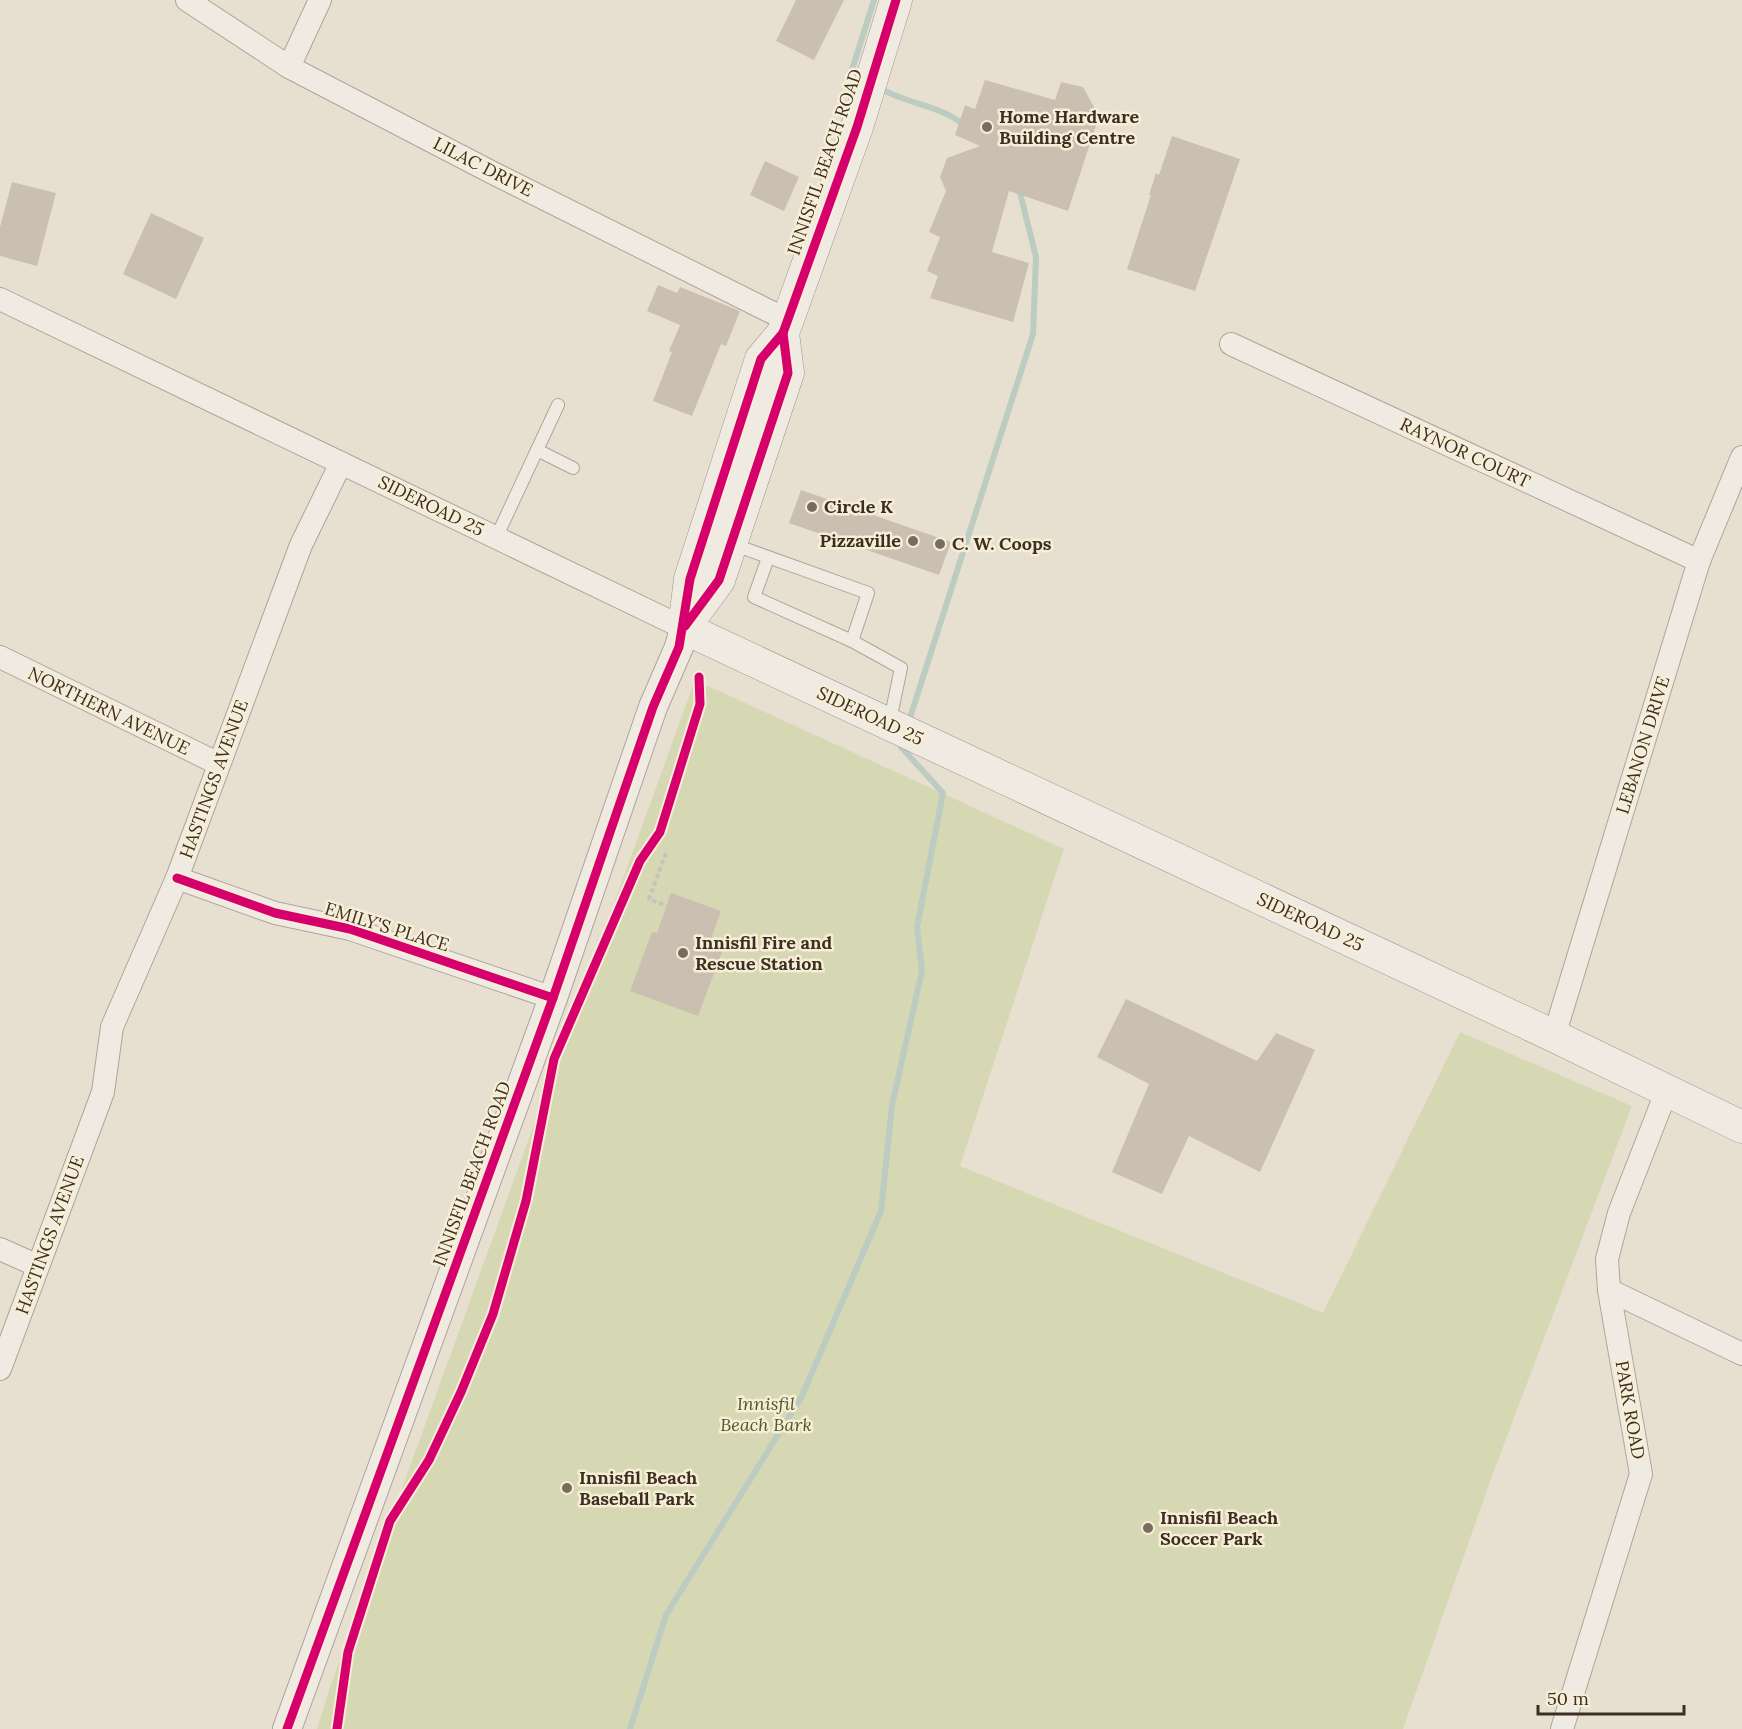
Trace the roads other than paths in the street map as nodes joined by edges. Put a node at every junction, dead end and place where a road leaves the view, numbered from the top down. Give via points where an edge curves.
1 (187, 0) edge
2 (320, 0) edge
3 (896, 0) edge
4 (289, 67) junction
5 (0, 299) edge
6 (785, 326) junction
7 (1231, 344) dead end
8 (558, 405) dead end
9 (537, 450) junction
10 (1742, 457) edge
11 (341, 463) junction
12 (573, 468) dead end
13 (496, 538) junction
14 (731, 544) junction
15 (768, 558) junction
16 (1699, 561) junction
17 (684, 628) junction
18 (852, 641) junction
19 (0, 657) edge
20 (889, 725) junction
21 (219, 764) junction
22 (177, 878) junction
23 (553, 998) junction
24 (1554, 1036) junction
25 (1667, 1090) junction
26 (1742, 1127) edge
27 (0, 1249) edge
28 (38, 1266) junction
29 (1609, 1290) junction
30 (1742, 1354) edge
31 (0, 1369) edge
32 (287, 1729) edge
33 (1562, 1729) edge

1 - 4 street, LILAC DRIVE
2 - 4 street
3 - 6 main road, INNISFIL BEACH ROAD via 857,127
4 - 6 street, LILAC DRIVE
5 - 11 street, SIDEROAD 25
6 - 14 main road, INNISFIL BEACH ROAD via 788,373
6 - 17 main road, INNISFIL BEACH ROAD via 760,359 690,579
7 - 16 street, RAYNOR COURT
8 - 9 lane
9 - 12 lane
9 - 13 lane
10 - 16 street, LEBANON DRIVE
11 - 13 street, SIDEROAD 25
11 - 21 street, HASTINGS AVENUE via 301,546
13 - 17 street, SIDEROAD 25
14 - 15 lane
14 - 17 main road, INNISFIL BEACH ROAD via 719,580
15 - 18 lane via 754,597
15 - 18 lane via 868,593
16 - 24 street, LEBANON DRIVE
17 - 20 main road, SIDEROAD 25
17 - 23 street, INNISFIL BEACH ROAD
18 - 20 lane via 902,668
19 - 21 street, NORTHERN AVENUE
20 - 24 main road, SIDEROAD 25
21 - 22 street, HASTINGS AVENUE
22 - 23 street, EMILY'S PLACE via 275,913 350,929
22 - 28 street, HASTINGS AVENUE via 112,1027 103,1092
23 - 32 street, INNISFIL BEACH ROAD
24 - 25 main road, SIDEROAD 25
25 - 26 main road, SIDEROAD 25
25 - 29 street, PARK ROAD via 1619,1214 1607,1259
27 - 28 street
28 - 31 street, HASTINGS AVENUE
29 - 30 street
29 - 33 street, PARK ROAD via 1641,1474

